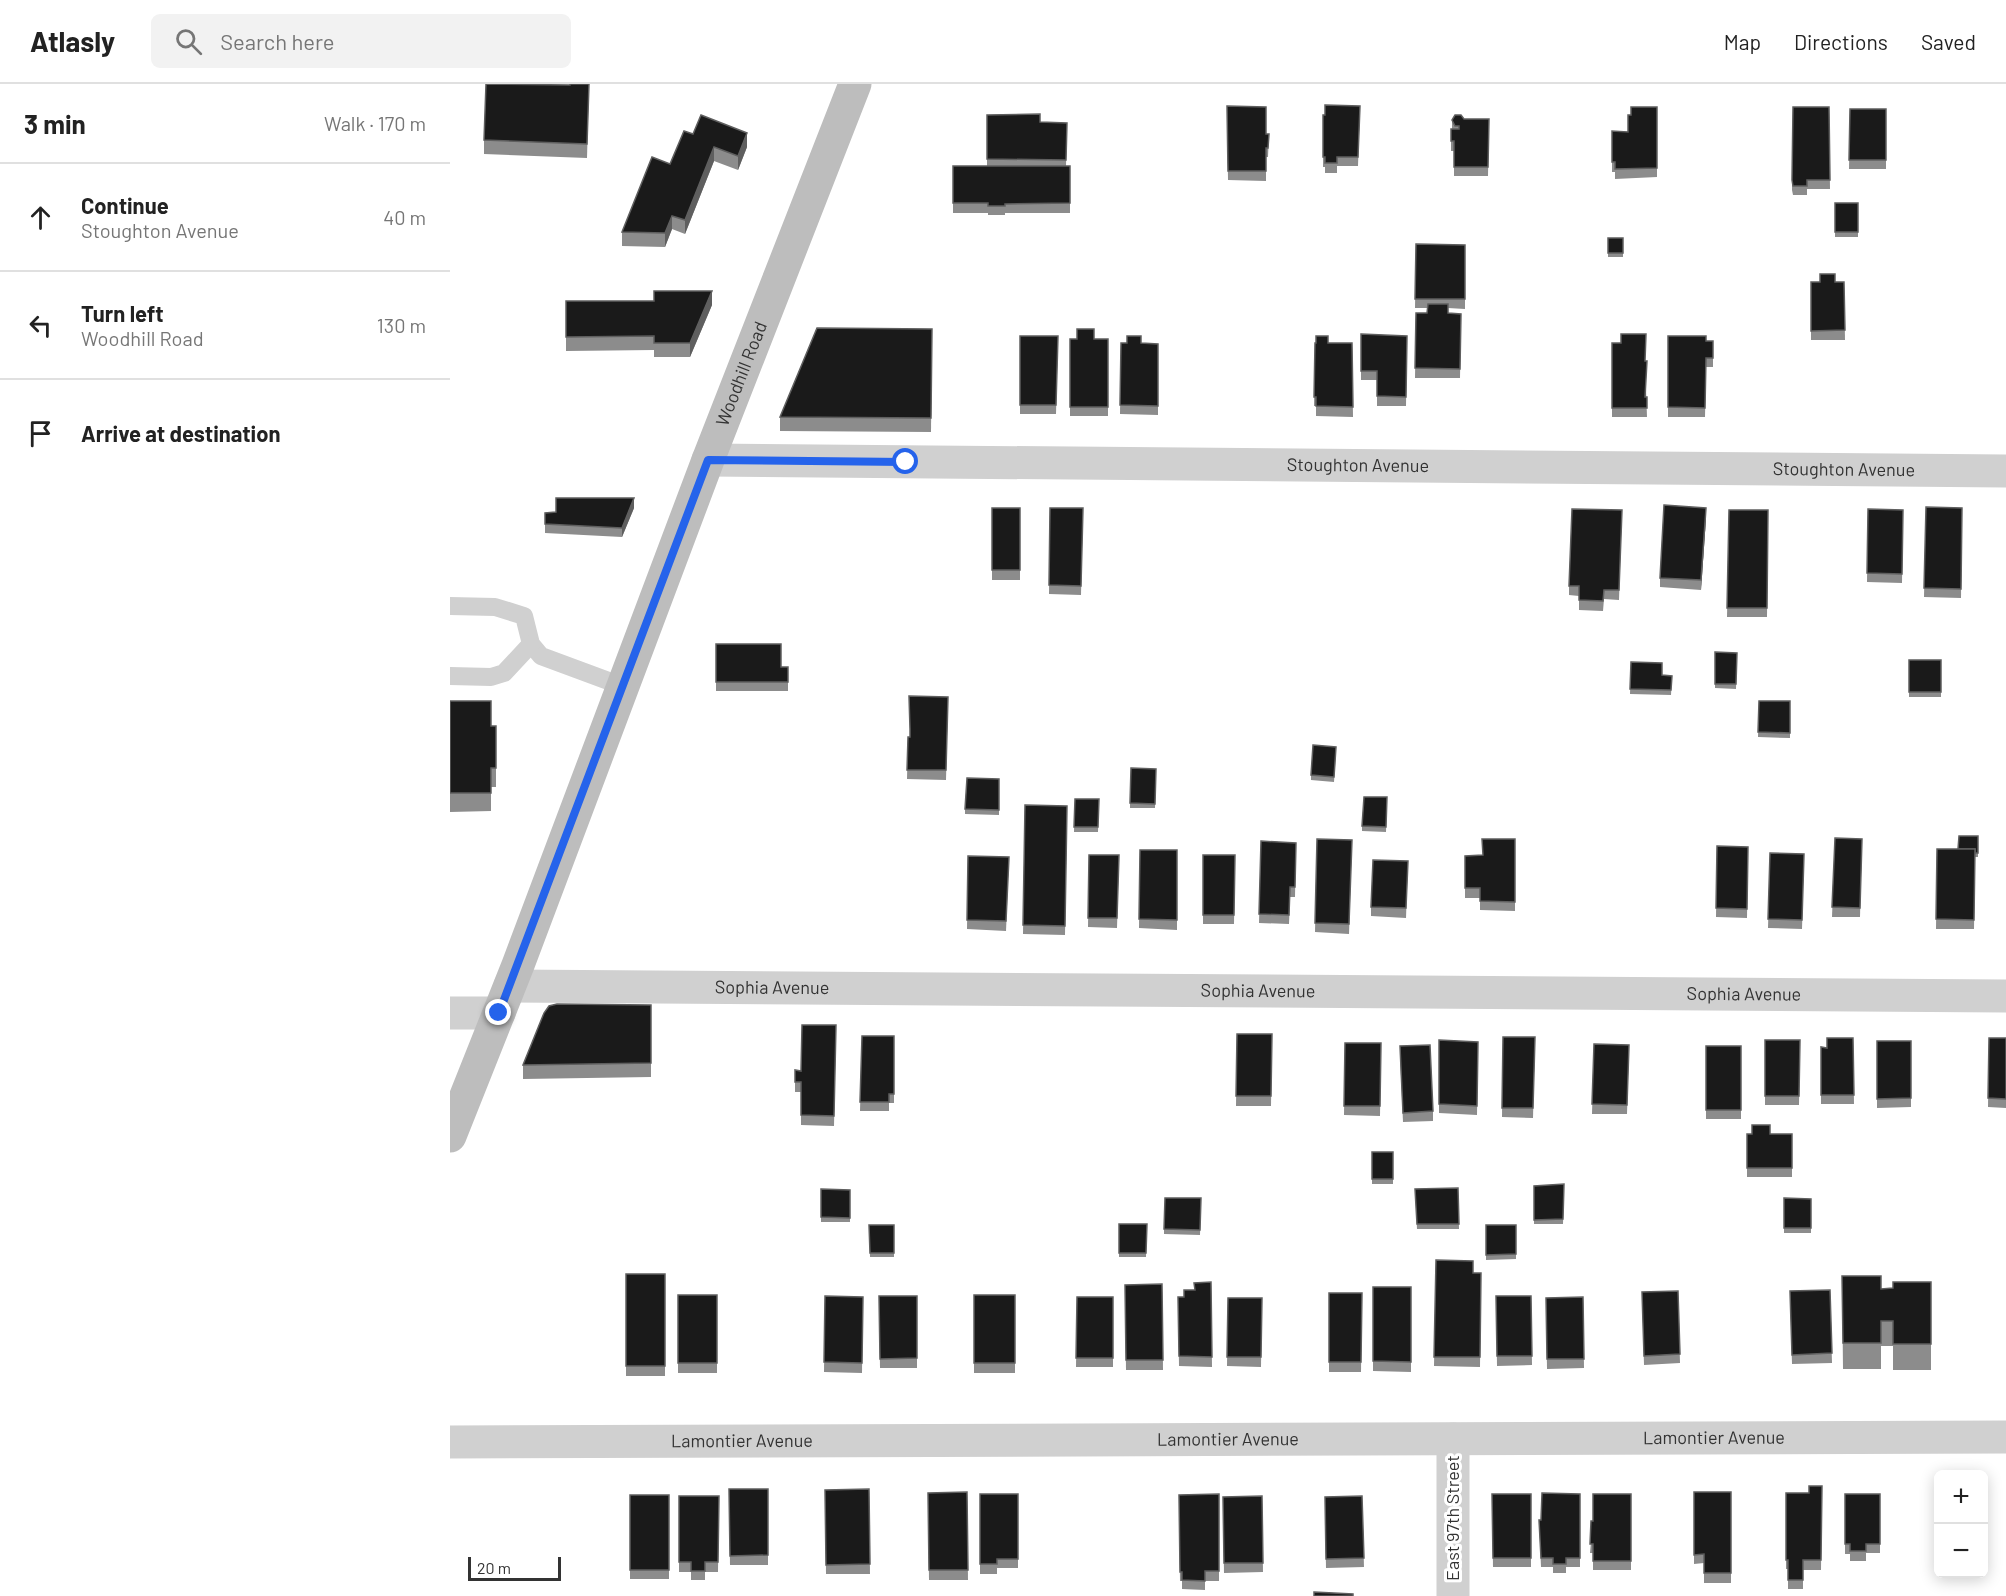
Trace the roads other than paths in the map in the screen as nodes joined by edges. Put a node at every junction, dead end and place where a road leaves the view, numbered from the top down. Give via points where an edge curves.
1 (855, 84) edge
2 (708, 460) junction
3 (2006, 471) edge
4 (450, 606) edge
5 (531, 644) junction
6 (450, 676) edge
7 (622, 686) junction
8 (2006, 996) edge
9 (504, 999) junction
10 (450, 1013) edge
11 (450, 1136) edge
12 (2006, 1437) edge
13 (1453, 1439) junction
14 (450, 1442) edge
15 (1453, 1596) edge

1 - 2 main road, Woodhill Road
2 - 3 street, Stoughton Avenue
2 - 7 main road, Woodhill Road
4 - 5 lane via 495,607 524,616
5 - 6 lane via 504,673
5 - 7 lane via 542,656
7 - 9 main road, Woodhill Road
8 - 9 street, Sophia Avenue
9 - 10 street, Sophia Avenue
9 - 11 main road, Woodhill Road
12 - 13 street, Lamontier Avenue
13 - 14 street, Lamontier Avenue
13 - 15 street, East 97th Street

